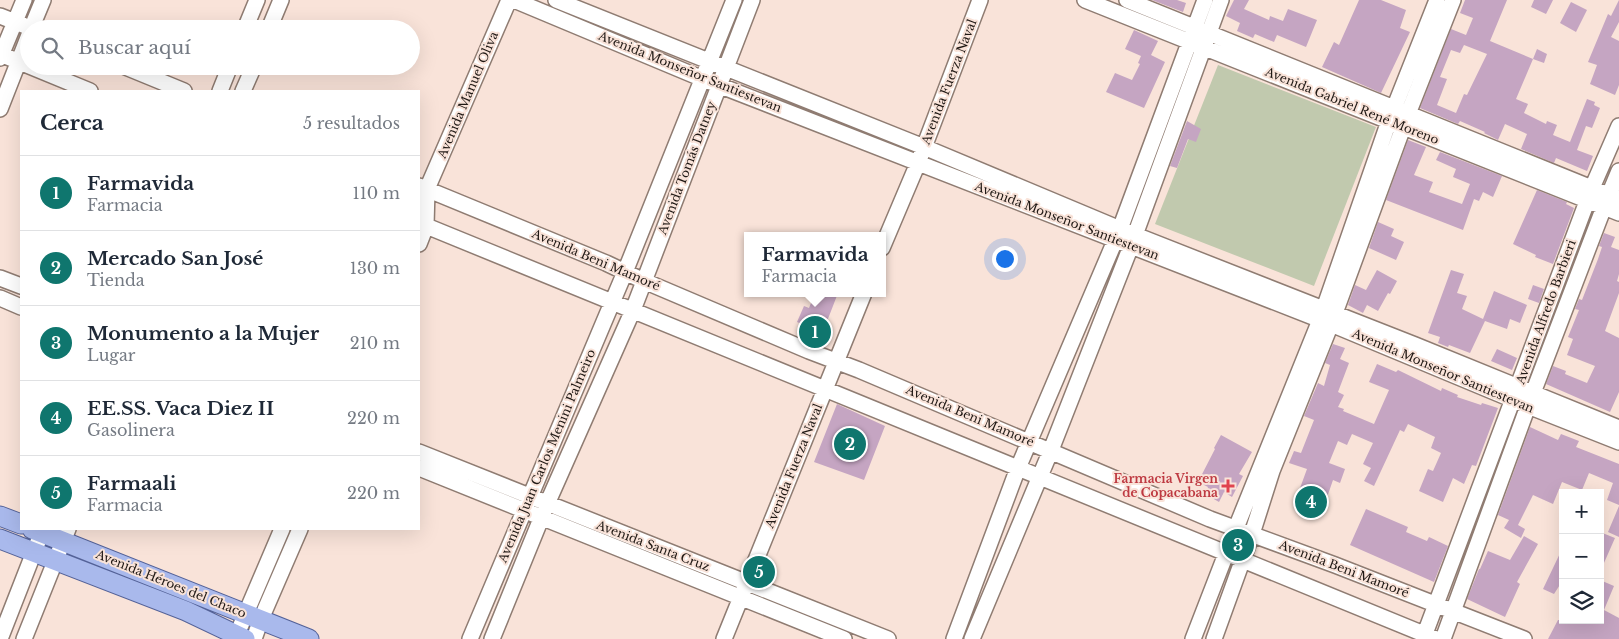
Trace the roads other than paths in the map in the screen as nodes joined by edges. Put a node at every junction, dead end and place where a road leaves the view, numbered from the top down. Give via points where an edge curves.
1 (24, 0) edge
2 (43, 0) edge
3 (257, 0) edge
4 (281, 0) edge
5 (509, 0) edge
6 (514, 0) edge
7 (556, 0) edge
8 (734, 0) edge
9 (752, 0) edge
10 (980, 0) edge
11 (1085, 0) edge
12 (1127, 0) edge
13 (1205, 0) edge
14 (1221, 0) edge
15 (1437, 0) edge
16 (1453, 0) edge
17 (0, 16) edge
18 (35, 20) edge
19 (249, 20) edge
20 (273, 20) edge
21 (15, 21) junction
22 (20, 24) edge
23 (1199, 37) junction
24 (0, 56) edge
25 (20, 57) edge
26 (711, 61) junction
27 (18, 62) junction
28 (726, 67) junction
29 (50, 75) edge
30 (145, 75) edge
31 (226, 75) edge
32 (250, 75) edge
33 (704, 79) junction
34 (719, 85) junction
35 (88, 90) edge
36 (182, 90) edge
37 (220, 90) edge
38 (244, 90) edge
39 (0, 109) edge
40 (1399, 118) junction
41 (1619, 126) edge
42 (924, 147) junction
43 (918, 163) junction
44 (1619, 171) edge
45 (422, 192) edge
46 (1590, 194) junction
47 (1611, 200) edge
48 (1619, 213) edge
49 (422, 225) edge
50 (1118, 235) junction
51 (420, 238) edge
52 (886, 239) edge
53 (1133, 240) junction
54 (625, 272) junction
55 (0, 278) edge
56 (644, 281) junction
57 (20, 286) edge
58 (862, 297) edge
59 (0, 298) edge
60 (611, 302) junction
61 (20, 307) edge
62 (633, 310) junction
63 (1327, 316) junction
64 (836, 360) junction
65 (825, 389) junction
66 (1516, 393) junction
67 (1531, 400) junction
68 (1619, 428) edge
69 (1030, 442) junction
70 (1619, 442) edge
71 (1051, 450) junction
72 (420, 452) edge
73 (420, 468) edge
74 (1018, 468) junction
75 (1040, 476) junction
76 (528, 504) junction
77 (545, 511) junction
78 (0, 516) edge
79 (20, 524) edge
80 (1236, 528) junction
81 (39, 530) edge
82 (282, 530) edge
83 (299, 530) edge
84 (1252, 534) junction
85 (66, 535) edge
86 (0, 539) edge
87 (34, 553) junction
88 (1226, 553) junction
89 (1243, 560) junction
90 (56, 562) junction
91 (746, 582) junction
92 (741, 598) junction
93 (1437, 605) junction
94 (1454, 612) junction
95 (253, 616) junction
96 (1428, 637) edge
97 (243, 638) edge
98 (0, 639) edge
99 (24, 639) edge
100 (309, 639) edge
101 (470, 639) edge
102 (492, 639) edge
103 (724, 639) edge
104 (844, 639) edge
105 (888, 639) edge
106 (954, 639) edge
107 (972, 639) edge
108 (1194, 639) edge
109 (1214, 639) edge
110 (1443, 639) edge
111 (1524, 639) edge

1 - 21 street
2 - 18 street
3 - 19 street
4 - 20 street
5 - 45 street, Avenida Manuel Oliva
6 - 33 street, Avenida Monseñor Santiestevan
7 - 26 street, Avenida Monseñor Santiestevan
8 - 26 street, Avenida Tomás Datney
9 - 28 street, Avenida Tomás Datney
10 - 42 street, Avenida Fuerza Naval
11 - 23 street, Avenida Gabriel René Moreno
12 - 23 street, Avenida Gabriel René Moreno
13 - 23 street
14 - 23 street
15 - 40 street
16 - 40 street
17 - 21 street
21 - 22 street
21 - 24 street
23 - 40 street, Avenida Gabriel René Moreno
23 - 50 street
23 - 53 street
24 - 27 street
25 - 27 street
26 - 28 street, Avenida Monseñor Santiestevan
26 - 33 street, Avenida Tomás Datney
27 - 39 street
28 - 34 street, Avenida Tomás Datney
28 - 42 street, Avenida Monseñor Santiestevan
29 - 35 street
30 - 36 street
31 - 37 street
32 - 38 street
33 - 34 street, Avenida Monseñor Santiestevan
33 - 54 street, Avenida Tomás Datney
34 - 43 street, Avenida Monseñor Santiestevan
34 - 56 street, Avenida Tomás Datney
40 - 46 street, Avenida Gabriel René Moreno
40 - 63 street
41 - 46 street, Avenida Alfredo Barbieri
42 - 43 street, Avenida Fuerza Naval
42 - 50 street, Avenida Monseñor Santiestevan
43 - 50 street, Avenida Monseñor Santiestevan
43 - 52 street, Avenida Fuerza Naval
44 - 47 street, Avenida Alfredo Barbieri
45 - 49 street, Avenida Manuel Oliva
45 - 54 street, Avenida Beni Mamoré
46 - 47 street, Avenida Gabriel René Moreno
46 - 66 street, Avenida Alfredo Barbieri
47 - 48 street, Avenida Gabriel René Moreno
47 - 67 street, Avenida Alfredo Barbieri
49 - 51 street, Avenida Manuel Oliva
49 - 60 street
50 - 53 street, Avenida Monseñor Santiestevan
50 - 69 street
53 - 63 street, Avenida Monseñor Santiestevan
53 - 71 street
54 - 56 street, Avenida Beni Mamoré
54 - 60 street, Avenida Juan Carlos Menini Palmeiro
55 - 57 street
56 - 62 street, Avenida Juan Carlos Menini Palmeiro
56 - 64 street, Avenida Beni Mamoré
58 - 64 street, Avenida Fuerza Naval
59 - 61 street
60 - 62 street
60 - 76 street, Avenida Juan Carlos Menini Palmeiro
62 - 65 street
62 - 77 street, Avenida Juan Carlos Menini Palmeiro
63 - 66 street, Avenida Monseñor Santiestevan
63 - 80 street
63 - 84 street
64 - 65 street, Avenida Fuerza Naval
64 - 69 street, Avenida Beni Mamoré
65 - 74 street
65 - 91 street, Avenida Fuerza Naval
66 - 67 street, Avenida Monseñor Santiestevan
66 - 93 street, Avenida Alfredo Barbieri
67 - 68 street, Avenida Monseñor Santiestevan
67 - 70 street, Avenida Monseñor Santiestevan
67 - 94 street, Avenida Alfredo Barbieri
69 - 71 street, Avenida Beni Mamoré
69 - 74 street
71 - 75 street
71 - 80 street, Avenida Beni Mamoré
72 - 76 street, Avenida Santa Cruz
73 - 76 street, Avenida Santa Cruz
74 - 75 street
74 - 106 street
75 - 88 street
75 - 107 street
76 - 77 street, Avenida Santa Cruz
76 - 101 street, Avenida Juan Carlos Menini Palmeiro
77 - 91 street, Avenida Santa Cruz
77 - 92 street, Avenida Santa Cruz
77 - 102 street, Avenida Juan Carlos Menini Palmeiro
78 - 79 main road
80 - 84 street, Avenida Beni Mamoré
80 - 88 street
81 - 85 main road, Avenida Héroes del Chaco
81 - 87 street
82 - 95 street
83 - 95 street
84 - 89 street
84 - 93 street, Avenida Beni Mamoré
85 - 90 street
85 - 95 main road, Avenida Héroes del Chaco
86 - 87 main road, Avenida Héroes del Chaco
87 - 90 main road, Avenida Héroes del Chaco
87 - 98 street
88 - 89 street
88 - 108 street
89 - 96 street
89 - 109 street
90 - 97 main road, Avenida Héroes del Chaco via 186,611
90 - 99 street
91 - 92 street, Avenida Fuerza Naval
91 - 105 street, Avenida Santa Cruz
92 - 103 street, Avenida Fuerza Naval
92 - 104 street, Avenida Santa Cruz
93 - 94 street, Avenida Beni Mamoré
93 - 96 street, Avenida Alfredo Barbieri
94 - 110 street, Avenida Alfredo Barbieri
94 - 111 street, Avenida Beni Mamoré
95 - 97 street
95 - 100 main road, Avenida Héroes del Chaco

